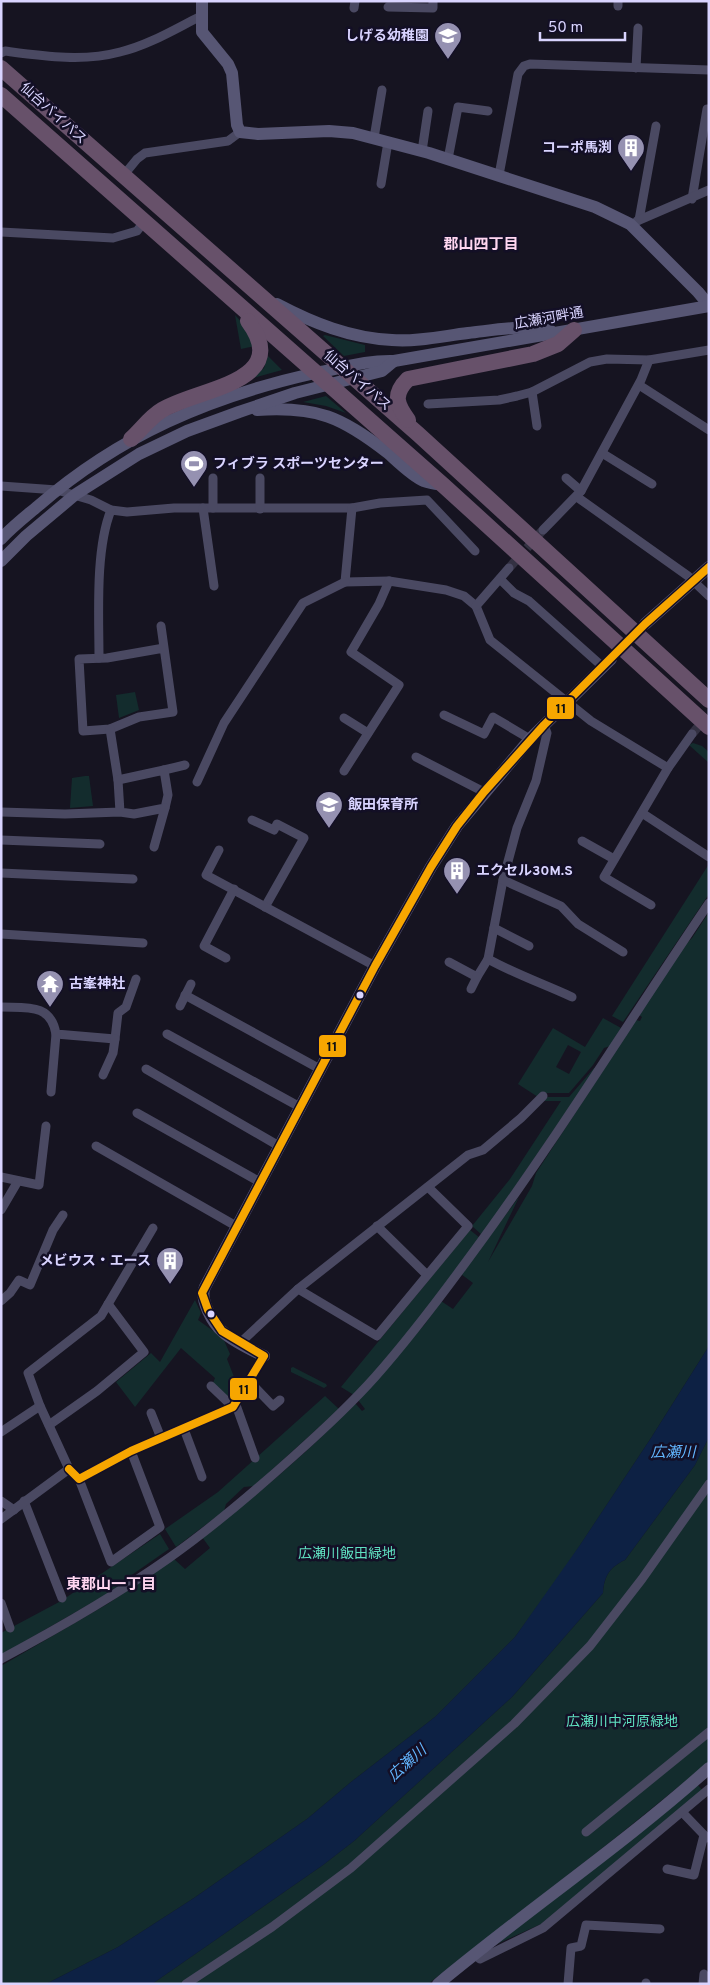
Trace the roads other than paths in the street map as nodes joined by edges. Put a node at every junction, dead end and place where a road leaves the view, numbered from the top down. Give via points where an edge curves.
1 (202, 1) edge
2 (433, 1) edge
3 (388, 7) dead end
4 (201, 16) junction
5 (638, 28) dead end
6 (1, 53) edge
7 (1, 68) edge
8 (636, 68) junction
9 (709, 70) edge
10 (382, 90) dead end
11 (1, 95) edge
12 (707, 109) dead end
13 (428, 111) dead end
14 (488, 111) dead end
15 (656, 126) dead end
16 (240, 132) junction
17 (374, 138) junction
18 (706, 138) edge
19 (388, 142) junction
20 (422, 151) junction
21 (448, 158) junction
22 (500, 175) junction
23 (122, 176) junction
24 (381, 184) dead end
25 (709, 190) edge
26 (692, 199) junction
27 (144, 222) junction
28 (635, 222) junction
29 (1, 232) edge
30 (259, 295) junction
31 (234, 300) junction
32 (709, 306) edge
33 (566, 331) junction
34 (709, 350) edge
35 (649, 360) junction
36 (316, 373) junction
37 (347, 373) junction
38 (329, 384) junction
39 (639, 385) junction
40 (532, 392) junction
41 (428, 404) dead end
42 (239, 412) junction
43 (537, 426) dead end
44 (709, 430) edge
45 (418, 434) junction
46 (131, 439) junction
47 (602, 453) junction
48 (214, 478) dead end
49 (260, 478) dead end
50 (566, 478) dead end
51 (652, 484) dead end
52 (443, 485) junction
53 (1, 486) edge
54 (57, 490) junction
55 (76, 494) junction
56 (579, 494) junction
57 (208, 508) junction
58 (352, 508) junction
59 (260, 509) junction
60 (111, 510) junction
61 (543, 530) tunnel mouth
62 (1, 540) edge
63 (475, 551) dead end
64 (1, 561) edge
65 (709, 567) edge
66 (509, 568) tunnel mouth
67 (500, 578) junction
68 (694, 580) junction
69 (389, 581) junction
70 (345, 582) junction
71 (214, 586) dead end
72 (709, 596) edge
73 (476, 606) junction
74 (644, 624) dead end
75 (160, 626) dead end
76 (164, 648) junction
77 (99, 658) junction
78 (607, 663) joint
79 (709, 700) edge
80 (568, 702) junction
81 (444, 715) dead end
82 (344, 718) dead end
83 (544, 725) junction
84 (709, 727) edge
85 (110, 729) junction
86 (368, 733) junction
87 (692, 734) tunnel mouth
88 (530, 740) junction
89 (416, 756) dead end
90 (185, 765) dead end
91 (668, 768) junction
92 (164, 770) junction
93 (344, 771) dead end
94 (118, 780) junction
95 (197, 782) dead end
96 (484, 792) junction
97 (165, 808) junction
98 (1, 812) edge
99 (120, 812) junction
100 (642, 813) junction
101 (252, 820) dead end
102 (1, 840) edge
103 (582, 841) dead end
104 (100, 844) dead end
105 (154, 847) dead end
106 (219, 850) dead end
107 (709, 857) edge
108 (614, 859) junction
109 (1, 873) edge
110 (133, 879) dead end
111 (503, 880) junction
112 (234, 890) junction
113 (709, 903) edge
114 (651, 905) dead end
115 (265, 907) junction
116 (494, 928) junction
117 (1, 934) edge
118 (143, 943) dead end
119 (529, 946) dead end
120 (623, 952) dead end
121 (226, 958) dead end
122 (488, 959) junction
123 (450, 962) dead end
124 (375, 966) junction
125 (477, 977) junction
126 (136, 980) dead end
127 (191, 984) dead end
128 (471, 989) dead end
129 (186, 995) junction
130 (572, 997) dead end
131 (180, 1006) dead end
132 (1, 1007) edge
133 (56, 1034) junction
134 (167, 1034) dead end
135 (115, 1039) junction
136 (146, 1069) dead end
137 (320, 1069) junction
138 (103, 1075) dead end
139 (51, 1092) dead end
140 (542, 1096) dead end
141 (300, 1107) junction
142 (136, 1113) dead end
143 (46, 1126) dead end
144 (96, 1146) dead end
145 (279, 1146) junction
146 (1, 1177) edge
147 (18, 1181) junction
148 (260, 1182) junction
149 (428, 1187) junction
150 (1, 1210) edge
151 (63, 1215) dead end
152 (236, 1226) junction
153 (377, 1226) junction
154 (152, 1228) dead end
155 (428, 1275) junction
156 (298, 1289) junction
157 (1, 1301) edge
158 (108, 1304) junction
159 (240, 1343) junction
160 (264, 1356) joint
161 (249, 1380) junction
162 (211, 1386) dead end
163 (280, 1400) dead end
164 (40, 1406) junction
165 (234, 1406) junction
166 (151, 1413) dead end
167 (49, 1425) junction
168 (184, 1429) junction
169 (1, 1432) edge
170 (161, 1438) junction
171 (131, 1451) junction
172 (255, 1458) dead end
173 (69, 1468) junction
174 (202, 1477) dead end
175 (79, 1479) junction
176 (709, 1484) edge
177 (1, 1501) edge
178 (24, 1501) junction
179 (14, 1510) junction
180 (1, 1519) edge
181 (62, 1598) dead end
182 (1, 1603) edge
183 (10, 1628) dead end
184 (1, 1659) edge
185 (709, 1732) edge
186 (709, 1768) edge
187 (709, 1789) edge
188 (682, 1812) junction
189 (586, 1832) dead end
190 (706, 1838) edge
191 (666, 1869) dead end
192 (660, 1929) dead end
193 (474, 1954) junction
194 (704, 1974) dead end
195 (186, 1984) edge
196 (438, 1984) edge
197 (568, 1984) edge
198 (702, 1984) edge

1 - 4 street
2 - 3 street via 433,8
4 - 6 street via 156,40 120,52 80,57
4 - 16 street via 202,32 232,73
5 - 8 street
7 - 23 highway, 仙台バイパス
8 - 9 street
8 - 22 street via 524,66 518,74
10 - 17 street
11 - 27 highway, 仙台バイパス
12 - 18 street
13 - 20 street
14 - 21 street via 458,107
15 - 28 street
16 - 17 street via 329,131
16 - 23 street via 228,141 145,153
17 - 19 street
18 - 26 street
19 - 20 street
19 - 24 street
20 - 21 street
21 - 22 street
22 - 28 street
23 - 30 highway, 仙台バイパス
25 - 26 street
26 - 28 street
27 - 29 street via 137,231 113,238
27 - 31 highway, 仙台バイパス
28 - 32 street
30 - 33 street via 326,328 380,339 427,338 538,327
30 - 37 highway, 仙台バイパス
31 - 36 highway, 仙台バイパス
31 - 46 highway via 260,342 260,357 254,368 237,380 161,410
32 - 33 street, 広瀬河畔通
33 - 37 street, 広瀬河畔通 via 394,361 382,371
33 - 45 highway via 558,344 532,354 408,379 397,401
34 - 35 street
35 - 39 street
35 - 40 street via 607,358 590,362
36 - 37 street, 広瀬河畔通
36 - 38 highway, 仙台バイパス
36 - 46 street, 広瀬河畔通 via 234,396
37 - 38 street, 広瀬河畔通
37 - 45 highway, 仙台バイパス
38 - 42 street, 広瀬河畔通
38 - 52 highway, 仙台バイパス
39 - 44 street
39 - 47 street
40 - 41 street via 499,400
40 - 43 street
42 - 52 street via 298,410 328,416 364,435 422,481
42 - 55 street, 広瀬河畔通 via 187,431 139,454
45 - 79 highway, 仙台バイパス
46 - 54 street, 広瀬河畔通
47 - 51 street
47 - 56 street
48 - 57 street
49 - 59 street
50 - 56 street
52 - 84 highway, 仙台バイパス
53 - 54 street
54 - 55 street
54 - 62 street, 広瀬河畔通
55 - 60 street
55 - 64 street, 広瀬河畔通
56 - 61 street
56 - 68 street
57 - 59 street
57 - 60 street via 142,512
57 - 71 street
58 - 59 street
58 - 63 street via 427,500
58 - 70 street
60 - 77 street via 101,558
65 - 68 street
66 - 67 street
67 - 73 street
67 - 78 street via 514,593 530,601
68 - 72 street
68 - 74 street
69 - 70 street
69 - 73 street via 446,590 464,596
69 - 86 street via 380,604 350,652 399,684
70 - 95 street via 303,603 224,724
73 - 80 street via 490,640
75 - 76 street
76 - 77 street
76 - 85 street via 172,712 139,718
77 - 85 street via 79,659 83,731
78 - 80 street
80 - 83 street
80 - 91 street via 591,721
81 - 88 street via 484,734 493,717
82 - 86 street
83 - 88 street
83 - 111 street via 548,734 536,781 517,828
85 - 94 street
86 - 93 street
87 - 91 street
88 - 96 street
89 - 96 street
90 - 92 street
91 - 100 street
92 - 94 street
92 - 97 street via 168,795
94 - 99 street
96 - 124 street via 431,867
97 - 99 street via 134,814
97 - 105 street
98 - 99 street
100 - 107 street
100 - 108 street
101 - 115 street via 274,830 277,824 304,838
102 - 104 street
103 - 108 street
106 - 112 street via 204,878
108 - 114 street via 604,877
109 - 110 street
111 - 116 street
111 - 120 street via 561,906 578,924
112 - 115 street
112 - 121 street via 204,946
113 - 184 street via 523,1183 424,1319 342,1413 232,1510 175,1553 79,1616
115 - 124 street
116 - 119 street
116 - 122 street
117 - 118 street
122 - 125 street
122 - 130 street via 510,972
123 - 125 street
124 - 137 street
125 - 128 street
126 - 135 street via 126,1007 118,1014
127 - 129 street
129 - 131 street
129 - 137 street
132 - 133 street via 39,1008 51,1019
133 - 135 street
133 - 139 street
134 - 141 street
135 - 138 street via 113,1053
136 - 145 street
137 - 141 street
140 - 149 street via 483,1150 468,1155
141 - 145 street
142 - 148 street
143 - 147 street via 39,1185
144 - 152 street
145 - 148 street
146 - 147 street
147 - 150 street
148 - 152 street
149 - 153 street
149 - 155 street via 468,1226
151 - 157 street via 53,1230 30,1285 19,1280
152 - 159 street via 202,1293 222,1332
153 - 155 street
153 - 156 street
154 - 158 street
155 - 156 street via 377,1336
156 - 159 street
158 - 164 street via 101,1316 28,1373
158 - 167 street via 144,1352
159 - 160 street
160 - 161 street
161 - 163 street via 273,1406
161 - 165 street
162 - 165 street
164 - 167 street
164 - 169 street
165 - 168 street
165 - 172 street
166 - 170 street
167 - 173 street
168 - 170 street
168 - 174 street
170 - 171 street
171 - 175 street
171 - 175 street via 160,1527 111,1562
173 - 175 street
173 - 178 street
176 - 195 street via 590,1646 514,1724 351,1868 272,1927
177 - 179 street
178 - 179 street
178 - 181 street
179 - 180 street
182 - 183 street
185 - 189 street
186 - 193 street
187 - 188 street
188 - 190 street
188 - 193 street via 543,1928 480,1959
190 - 191 street via 694,1875
192 - 197 street via 586,1925 581,1946 571,1948
193 - 196 street
194 - 198 street

